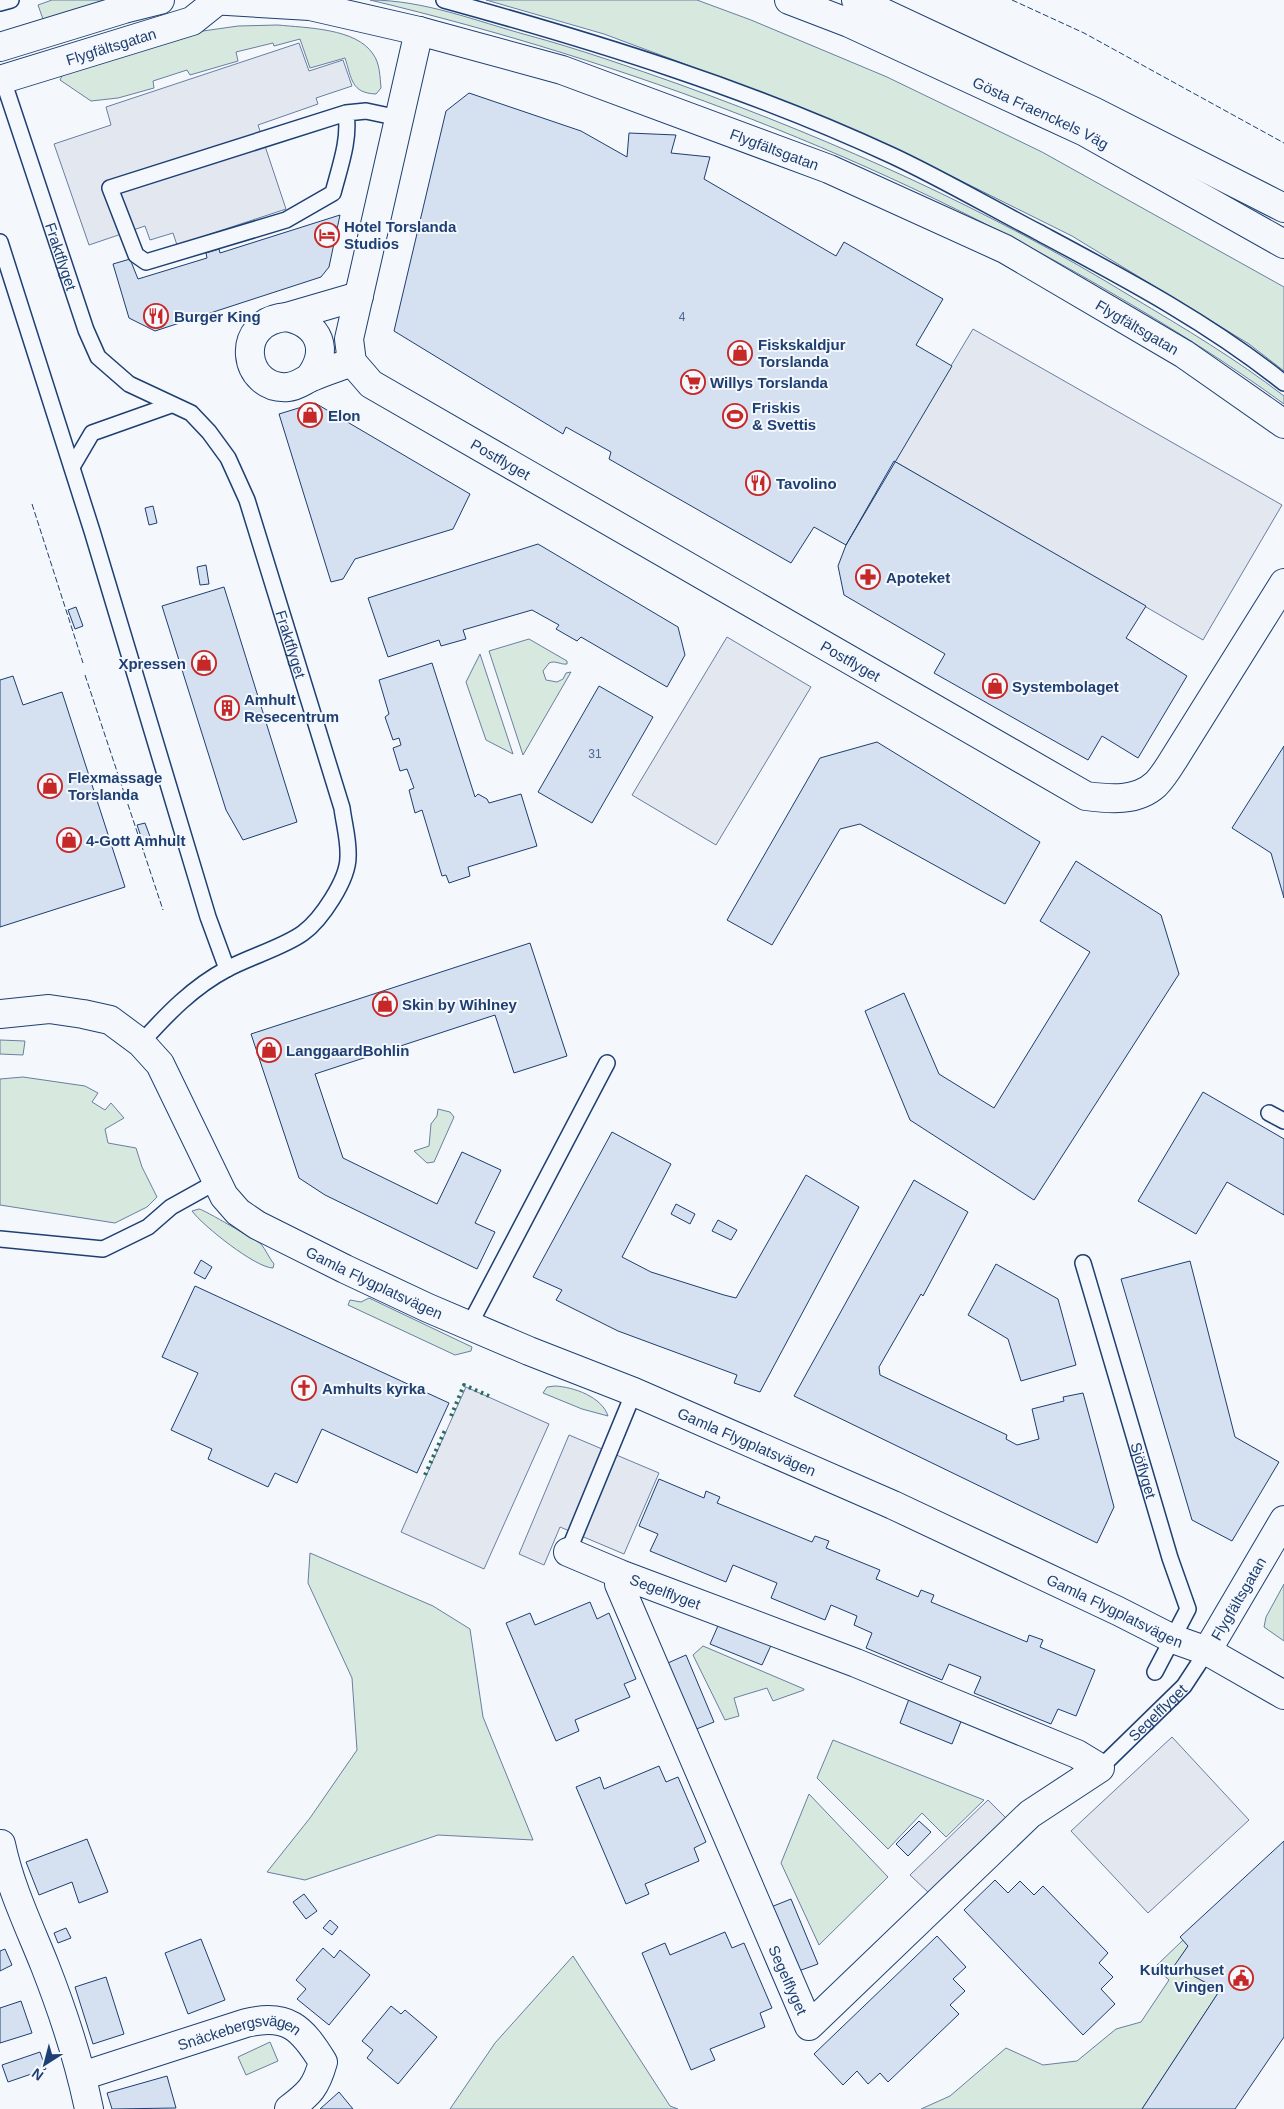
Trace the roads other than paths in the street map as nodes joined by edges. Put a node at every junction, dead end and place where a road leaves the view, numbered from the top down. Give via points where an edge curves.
1 (11, 0) edge
2 (160, 0) edge
3 (444, 0) edge
4 (789, 0) edge
5 (856, 0) edge
6 (214, 1) edge
7 (0, 3) edge
8 (420, 31) junction
9 (0, 47) edge
10 (1, 77) edge
11 (346, 112) junction
12 (399, 118) junction
13 (1284, 208) edge
14 (0, 242) edge
15 (1281, 243) edge
16 (359, 296) junction
17 (287, 316) junction
18 (352, 362) junction
19 (309, 378) junction
20 (1284, 383) edge
21 (172, 405) junction
22 (1284, 424) edge
23 (72, 467) junction
24 (1284, 583) edge
25 (227, 969) junction
26 (0, 1014) edge
27 (142, 1043) junction
28 (607, 1063) dead end
29 (1269, 1113) dead end
30 (1284, 1121) edge
31 (216, 1182) junction
32 (0, 1239) edge
33 (1083, 1263) dead end
34 (470, 1324) junction
35 (634, 1392) junction
36 (1284, 1520) edge
37 (568, 1552) joint
38 (620, 1574) junction
39 (1173, 1639) junction
40 (1207, 1650) junction
41 (1155, 1672) dead end
42 (1284, 1695) edge
43 (1100, 1768) junction
44 (1, 1844) dead end
45 (82, 2076) junction
46 (89, 2109) edge
47 (289, 2109) edge

1 - 7 lane
2 - 9 street, Flygfältsgatan
3 - 20 lane via 561,32 712,81 893,156 1182,311 1242,350
4 - 15 street, Gösta Fraenckels Väg via 849,23 1085,132
5 - 13 street, Gösta Fraenckels Väg via 1095,112
6 - 8 street, Flygfältsgatan via 310,6
6 - 10 street, Flygfältsgatan via 192,21
8 - 12 street
8 - 22 street, Flygfältsgatan via 562,70 829,169 1005,250 1184,354
10 - 21 lane, Fraktflyget via 86,330 98,357 129,384
11 - 11 lane via 346,144 334,193 286,220 146,262 136,254 110,188
11 - 12 lane via 366,111
12 - 16 street
14 - 23 lane
16 - 17 street
16 - 18 street via 349,339
17 - 19 street via 309,326 320,345 320,357
17 - 19 street via 265,322 257,330 251,340 252,364 257,374 276,387 294,386
18 - 19 street
18 - 24 street, Postflyget via 371,384 1086,796 1113,800 1138,794 1156,784
21 - 23 lane via 92,433
21 - 25 lane, Fraktflyget via 191,413 209,432 228,458 246,500 342,808 348,858 339,889 303,933
23 - 25 lane via 208,917
25 - 27 lane, Fraktflyget via 194,990
26 - 27 street, Gamla Flygplatsvägen via 49,1009 83,1014 110,1020
27 - 31 street, Gamla Flygplatsvägen via 160,1064
28 - 34 lane
29 - 30 lane
31 - 32 lane via 171,1207 148,1227 103,1249
31 - 34 street, Gamla Flygplatsvägen via 238,1212 257,1225 428,1308
33 - 39 lane, Sjöflyget via 1188,1610
34 - 35 street, Gamla Flygplatsvägen
35 - 37 lane, Segelflyget
35 - 39 street, Gamla Flygplatsvägen via 893,1505
36 - 40 street, Flygfältsgatan
37 - 38 street, Segelflyget
38 - 43 street, Segelflyget via 856,1663 1077,1754
38 - 43 street, Segelflyget via 619,1584 809,2026 1030,1814
39 - 40 street, Gamla Flygplatsvägen
39 - 41 lane, Sjöflyget
40 - 42 street, Gamla Flygplatsvägen
40 - 43 lane, Segelflyget via 1184,1686
44 - 45 street via 8,1875 45,1967
45 - 46 street
45 - 47 street, Snäckebergsvägen via 263,2018 278,2020 288,2022 304,2034 323,2062 318,2082

